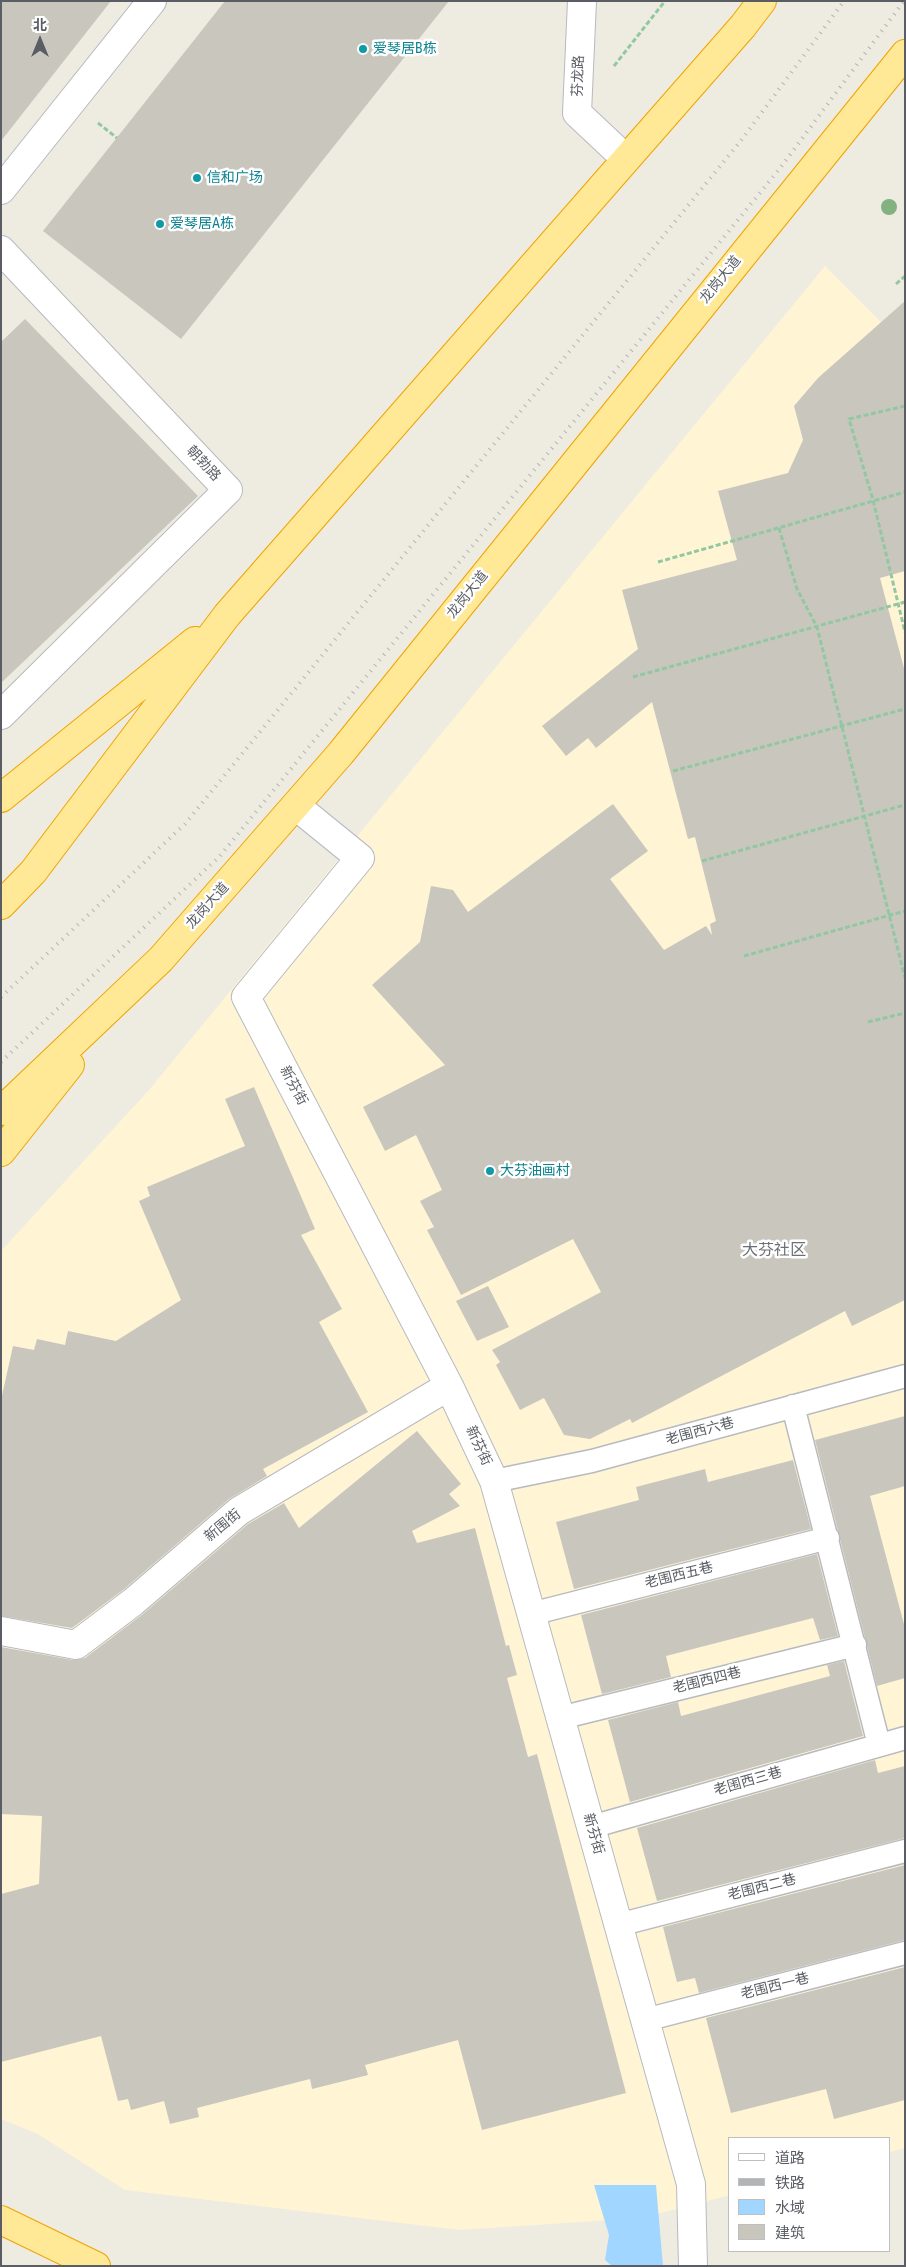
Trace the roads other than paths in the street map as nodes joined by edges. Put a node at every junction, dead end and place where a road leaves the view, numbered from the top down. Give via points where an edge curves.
1 (152, 1) edge
2 (582, 1) edge
3 (762, 1) edge
4 (905, 54) edge
5 (626, 159) junction
6 (1, 190) edge
7 (1, 250) edge
8 (227, 616) junction
9 (1, 715) edge
10 (1, 798) edge
11 (296, 806) junction
12 (1, 905) edge
13 (130, 988) junction
14 (1, 1111) edge
15 (1, 1152) edge
16 (905, 1376) edge
17 (449, 1386) junction
18 (793, 1406) junction
19 (494, 1481) junction
20 (828, 1538) junction
21 (531, 1614) junction
22 (1, 1631) edge
23 (855, 1645) junction
24 (560, 1718) junction
25 (905, 1738) edge
26 (879, 1745) junction
27 (591, 1826) junction
28 (905, 1851) edge
29 (618, 1925) junction
30 (905, 1954) edge
31 (645, 2020) junction
32 (1, 2220) edge
33 (96, 2266) edge
34 (693, 2266) edge

1 - 6 street
2 - 5 street, 芬龙路 via 577,113
3 - 5 highway
4 - 11 highway, 龙岗大道
5 - 8 highway
7 - 9 street, 朝勃路 via 228,490
8 - 10 highway
8 - 12 highway via 33,872
11 - 13 highway, 龙岗大道 via 161,959
11 - 17 street, 新芬街 via 360,858 246,997
13 - 14 highway, 龙岗大道
13 - 15 highway
16 - 18 lane, 老围西六巷
17 - 19 street, 新芬街
17 - 22 street, 新围街 via 239,1511 76,1646
18 - 19 lane, 老围西六巷 via 592,1461
18 - 20 lane
19 - 21 street, 新芬街
20 - 21 lane, 老围西五巷
20 - 23 lane
21 - 24 street, 新芬街
23 - 24 lane, 老围西四巷
23 - 26 lane
24 - 27 street, 新芬街
25 - 26 lane, 老围西三巷
26 - 27 lane, 老围西三巷
27 - 29 street, 新芬街
28 - 29 lane, 老围西二巷
29 - 31 street, 新芬街
30 - 31 lane, 老围西一巷
31 - 34 street, 新芬街 via 691,2184
32 - 33 highway

